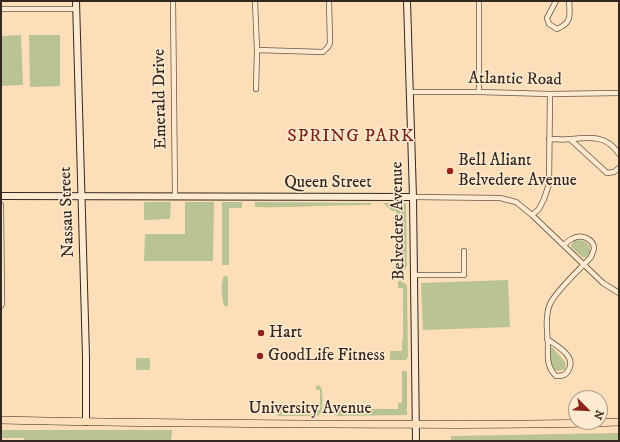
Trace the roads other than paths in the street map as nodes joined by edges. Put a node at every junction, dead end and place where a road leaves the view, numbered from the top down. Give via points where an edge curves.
1 (76, 1) edge
2 (172, 1) edge
3 (255, 1) edge
4 (330, 1) edge
5 (407, 1) edge
6 (479, 1) edge
7 (556, 1) edge
8 (569, 1) edge
9 (1, 9) edge
10 (76, 9) junction
11 (257, 50) junction
12 (256, 89) dead end
13 (410, 92) junction
14 (479, 92) junction
15 (619, 93) edge
16 (550, 94) junction
17 (549, 140) junction
18 (571, 140) junction
19 (619, 154) edge
20 (619, 168) edge
21 (1, 196) edge
22 (81, 196) junction
23 (175, 196) junction
24 (413, 197) junction
25 (1, 205) edge
26 (532, 215) junction
27 (564, 245) junction
28 (464, 251) dead end
29 (583, 265) junction
30 (414, 275) junction
31 (619, 293) edge
32 (1, 306) edge
33 (547, 339) junction
34 (1, 420) edge
35 (86, 422) junction
36 (619, 422) edge
37 (416, 424) junction
38 (416, 441) edge

1 - 10 street, Nassau Street
2 - 23 street, Emerald Drive
3 - 11 street
4 - 11 street via 330,43 326,50
5 - 13 street, Belvedere Avenue
6 - 14 street
7 - 8 street via 547,18 549,24 557,29 564,26 570,17
9 - 10 street
10 - 22 street, Nassau Street
11 - 12 street
13 - 14 street, Atlantic Road
13 - 24 street, Belvedere Avenue
14 - 16 street, Atlantic Road
15 - 16 street, Atlantic Road
16 - 17 street
17 - 18 street
17 - 26 street via 549,184 539,209
18 - 19 street via 598,138 606,141
18 - 20 street via 604,172 610,174
21 - 22 street, Queen Street
22 - 23 street, Queen Street
22 - 35 street, Nassau Street
23 - 24 street, Queen Street
24 - 26 street, Queen Street via 500,198 520,204
24 - 30 street, Belvedere Avenue
25 - 32 street
26 - 27 street, Queen Street
27 - 29 street, Queen Street
27 - 29 street via 579,237 591,241 594,253
28 - 30 street via 464,275
29 - 31 street, Queen Street via 603,284
29 - 33 street via 550,304
30 - 37 street, Belvedere Avenue
33 - 33 street via 548,365 556,376 564,376 570,366 569,357
34 - 35 main road, University Avenue
35 - 37 main road, University Avenue
36 - 37 main road, University Avenue via 550,425
37 - 38 street, Belvedere Avenue

